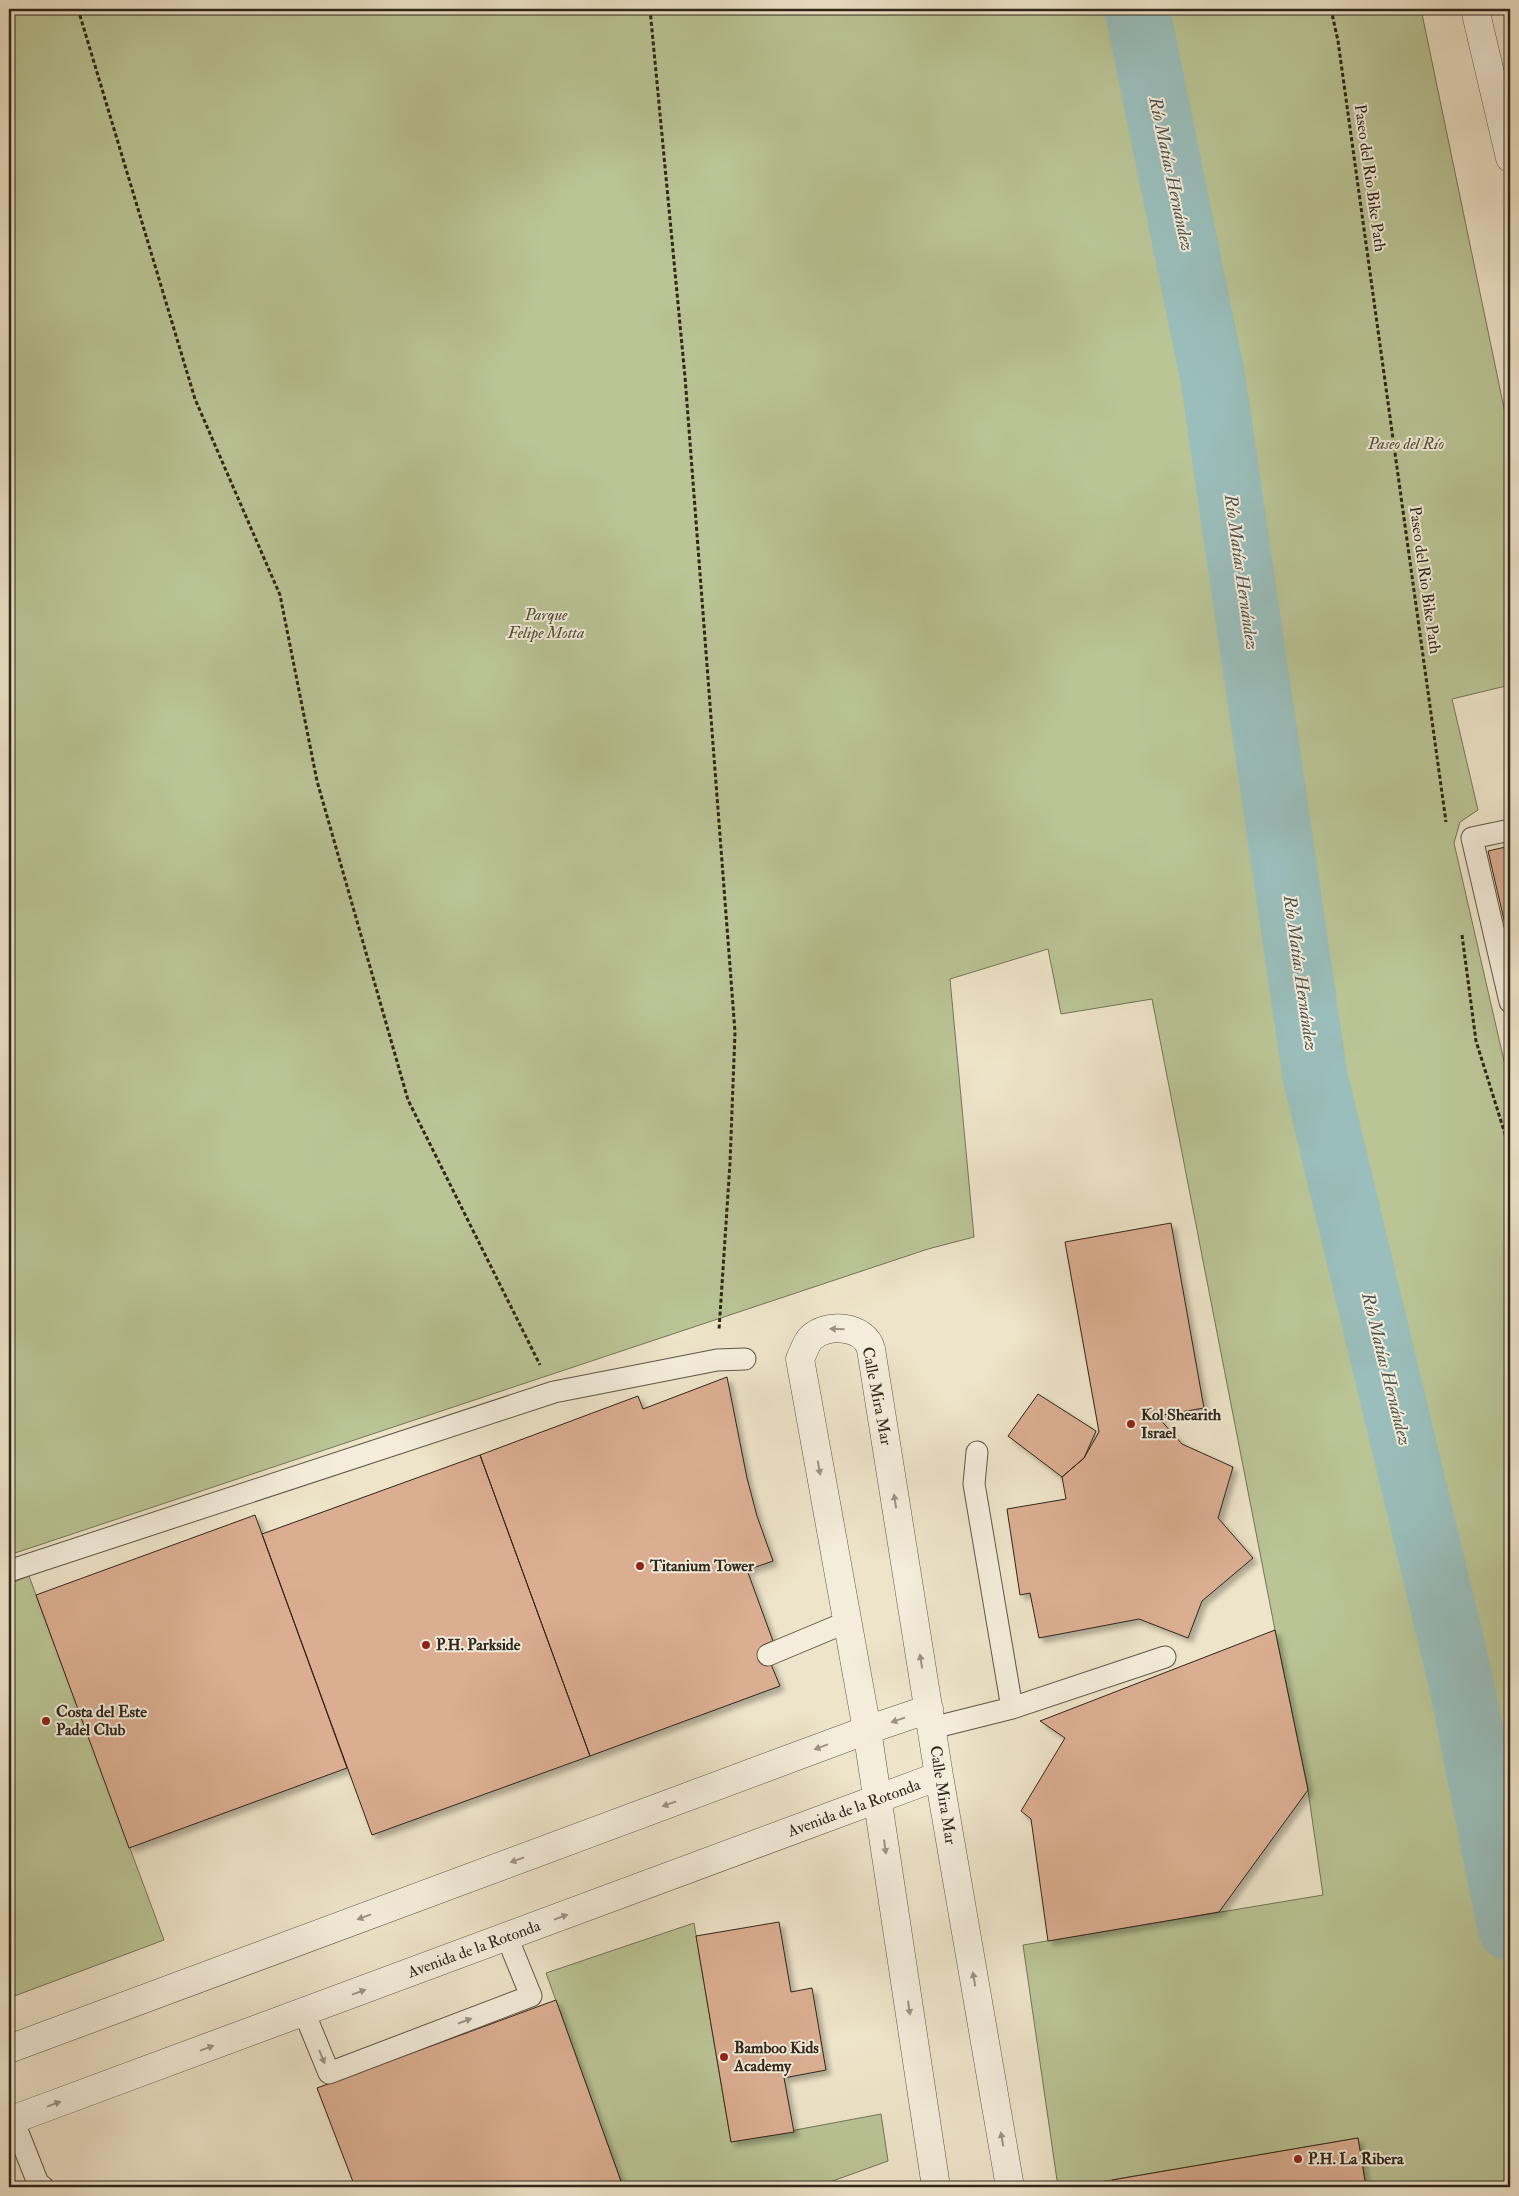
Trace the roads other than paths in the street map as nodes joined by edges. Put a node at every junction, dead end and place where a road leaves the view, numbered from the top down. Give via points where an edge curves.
1 (1475, 9) edge
2 (1510, 158) edge
3 (1510, 830) edge
4 (1510, 1002) edge
5 (744, 1359) dead end
6 (977, 1452) dead end
7 (9, 1571) edge
8 (848, 1622) junction
9 (768, 1655) dead end
10 (1165, 1657) dead end
11 (1012, 1708) junction
12 (931, 1719) junction
13 (867, 1730) junction
14 (939, 1776) junction
15 (878, 1799) junction
16 (507, 1937) junction
17 (304, 2012) junction
18 (9, 2049) edge
19 (11, 2121) edge
20 (36, 2186) edge
21 (936, 2187) edge
22 (1010, 2187) edge

1 - 2 street
3 - 4 lane via 1472,838
5 - 7 lane via 717,1360 554,1392
6 - 11 lane via 974,1484
8 - 9 lane
12 -> 8 street, Calle Mira Mar via 869,1343 856,1331 832,1328 812,1337 800,1359
8 - 13 street, Calle Mira Mar
10 - 11 lane
11 - 12 lane
12 -> 13 street
12 - 14 street, Calle Mira Mar
13 - 15 street, Calle Mira Mar
13 -> 18 street
14 - 15 street, Avenida de la Rotonda
22 -> 14 street, Calle Mira Mar
16 -> 15 street, Avenida de la Rotonda
15 -> 21 street, Calle Mira Mar
17 -> 16 street, Avenida de la Rotonda
17 -> 16 lane via 329,2073 531,1996
19 -> 17 street, Avenida de la Rotonda
19 - 20 lane

